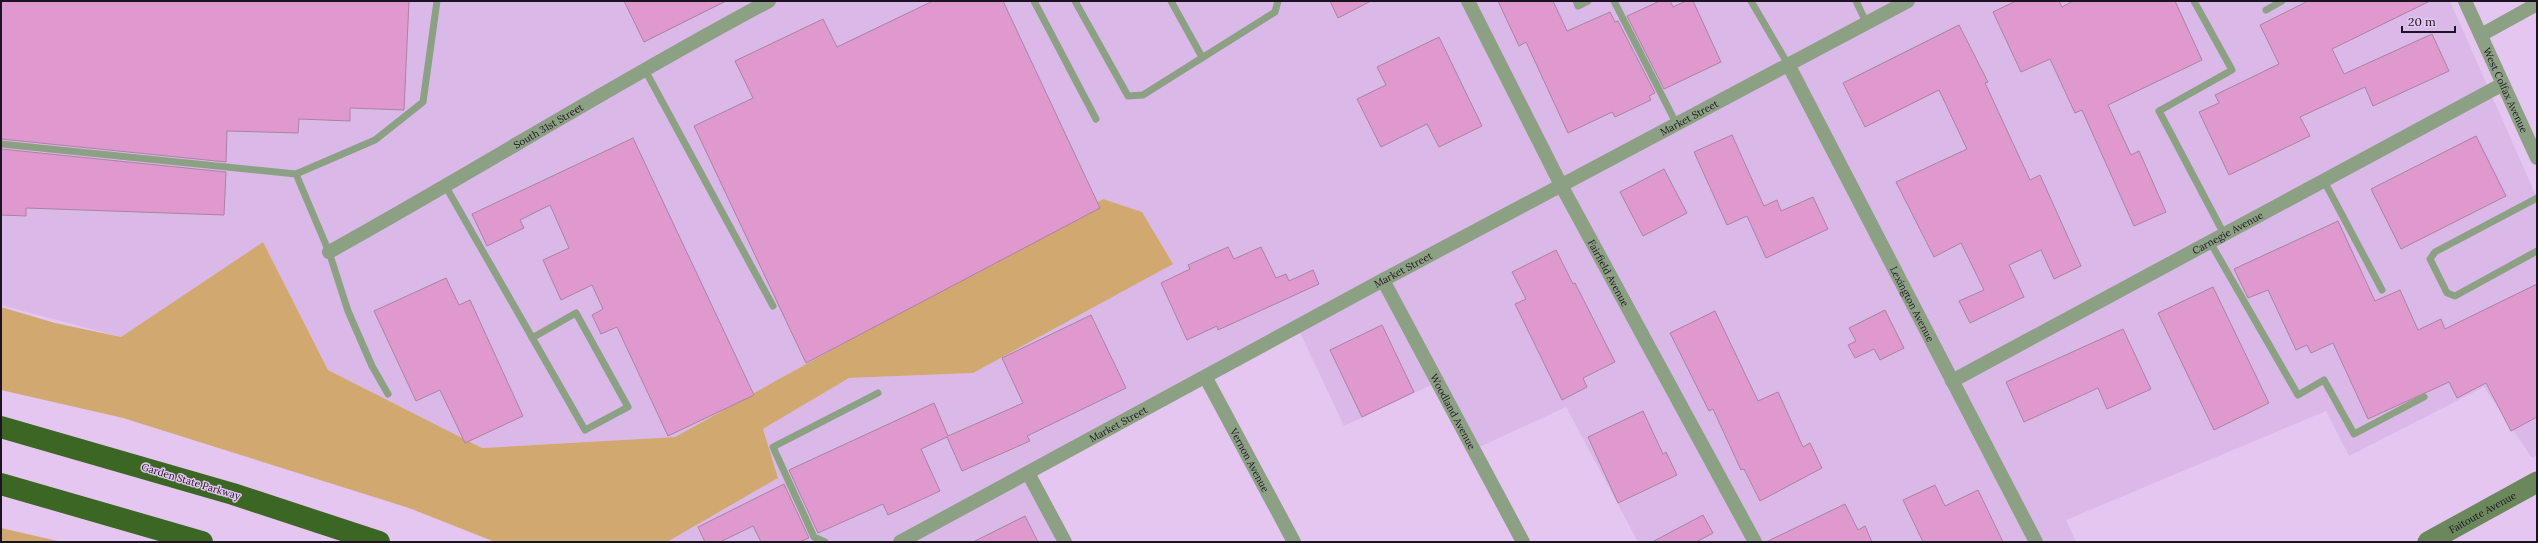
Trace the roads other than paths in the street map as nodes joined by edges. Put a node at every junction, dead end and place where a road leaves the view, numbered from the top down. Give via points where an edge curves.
1 (437, 1) edge
2 (769, 1) edge
3 (1034, 1) edge
4 (1075, 1) edge
5 (1171, 1) edge
6 (1278, 1) edge
7 (1468, 1) edge
8 (1576, 1) edge
9 (1588, 1) edge
10 (1614, 1) edge
11 (1751, 1) edge
12 (1856, 1) edge
13 (1908, 1) edge
14 (2194, 1) edge
15 (2282, 1) edge
16 (2465, 1) edge
17 (2537, 4) edge
18 (2266, 10) dead end
19 (1867, 24) junction
20 (2480, 35) junction
21 (1202, 57) junction
22 (1789, 66) junction
23 (645, 70) junction
24 (2503, 84) junction
25 (1096, 119) dead end
26 (1677, 125) junction
27 (1, 144) edge
28 (2537, 158) edge
29 (296, 174) junction
30 (2324, 181) junction
31 (1561, 185) junction
32 (446, 187) junction
33 (2537, 198) edge
34 (2224, 234) junction
35 (2210, 242) junction
36 (2537, 250) edge
37 (329, 252) junction
38 (1383, 280) junction
39 (2382, 290) dead end
40 (773, 306) dead end
41 (532, 338) junction
42 (1206, 378) junction
43 (1952, 381) junction
44 (878, 393) dead end
45 (388, 394) dead end
46 (2424, 397) dead end
47 (1, 427) edge
48 (1028, 472) junction
49 (2537, 482) edge
50 (1, 484) edge
51 (202, 542) edge
52 (379, 542) edge
53 (824, 542) edge
54 (900, 542) edge
55 (1065, 542) edge
56 (1294, 542) edge
57 (1523, 542) edge
58 (1756, 542) edge
59 (2036, 542) edge
60 (2428, 542) edge

1 - 29 lane via 423,102 375,140
2 - 23 street, South 31st Street
3 - 25 lane
4 - 21 lane via 1128,96 1143,96
5 - 21 lane
6 - 21 lane via 1275,12
7 - 31 street, Fairfield Avenue
8 - 9 lane via 1578,6
10 - 26 lane
11 - 22 lane
12 - 19 lane
13 - 19 street, Market Street
14 - 34 lane via 2232,70 2159,111
15 - 18 lane
16 - 20 street, West Colfax Avenue
17 - 20 street
19 - 22 street, Market Street
20 - 24 street, West Colfax Avenue
22 - 26 street, Market Street
22 - 43 street, Lexington Avenue
23 - 32 street, South 31st Street
23 - 40 lane
24 - 28 street, West Colfax Avenue
24 - 30 street, Carnegie Avenue
26 - 31 street, Market Street
27 - 29 lane
29 - 37 lane
30 - 34 street, Carnegie Avenue
30 - 39 lane
31 - 38 street, Market Street
31 - 58 street, Fairfield Avenue
32 - 37 street, South 31st Street
32 - 41 lane
33 - 36 lane via 2435,252 2430,259 2447,293 2454,296
34 - 35 street, Carnegie Avenue
35 - 43 street, Carnegie Avenue
35 - 46 lane via 2298,395 2324,380 2354,434
37 - 45 lane via 348,311 372,366
38 - 42 street, Market Street
38 - 57 street, Woodland Avenue
41 - 41 lane via 585,430 628,407 576,313
42 - 48 street, Market Street
42 - 56 street, Vernon Avenue
43 - 59 street, Lexington Avenue
44 - 53 lane via 772,447 814,537
47 - 52 highway, Garden State Parkway via 233,494
48 - 54 street, Market Street
48 - 55 street
49 - 60 street, Faitoute Avenue
50 - 51 highway

